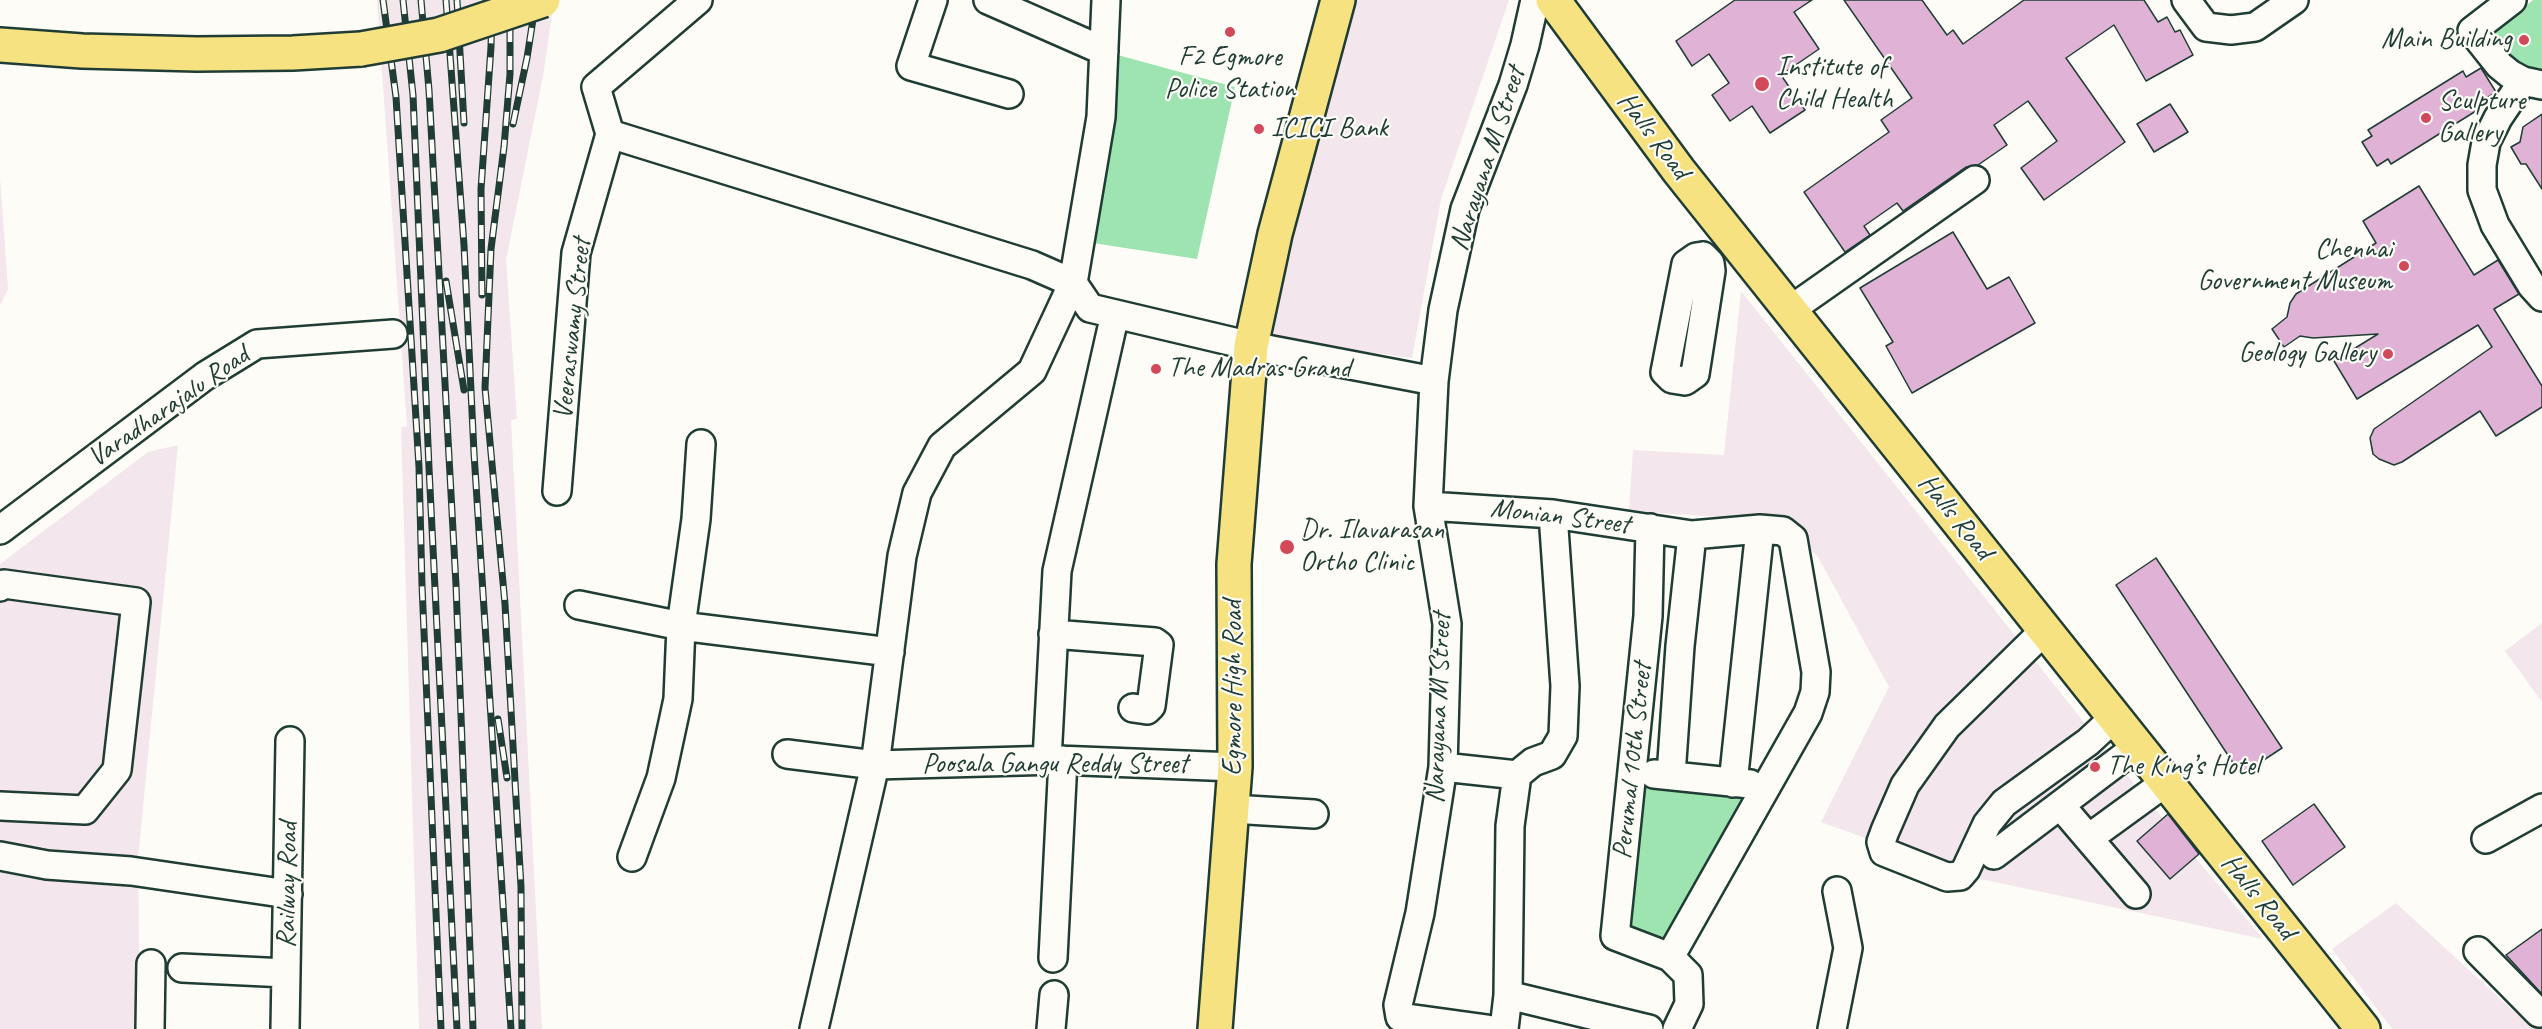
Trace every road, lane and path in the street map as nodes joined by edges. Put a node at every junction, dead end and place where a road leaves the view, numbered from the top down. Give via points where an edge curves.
1 (494, 0) edge
2 (543, 0) edge
3 (698, 0) edge
4 (933, 0) edge
5 (988, 0) edge
6 (1106, 0) edge
7 (1338, 0) edge
8 (1535, 0) edge
9 (1553, 0) edge
10 (2186, 0) edge
11 (2294, 0) edge
12 (2512, 0) edge
13 (0, 27) edge
14 (360, 40) junction
15 (0, 45) edge
16 (1104, 51) junction
17 (2533, 83) edge
18 (1009, 94) dead end
19 (610, 134) junction
20 (1975, 180) dead end
21 (1728, 233) junction
22 (1707, 258) dead end
23 (1073, 283) junction
24 (2542, 297) edge
25 (1790, 310) junction
26 (1115, 314) junction
27 (393, 334) dead end
28 (1251, 346) junction
29 (1434, 381) junction
30 (701, 444) dead end
31 (556, 491) dead end
32 (1428, 506) junction
33 (1553, 514) junction
34 (1650, 528) junction
35 (1760, 529) junction
36 (0, 530) edge
37 (1692, 535) junction
38 (0, 587) edge
39 (579, 606) dead end
40 (681, 626) junction
41 (2045, 630) junction
42 (1053, 634) junction
43 (890, 652) junction
44 (1133, 708) dead end
45 (2115, 717) junction
46 (290, 741) dead end
47 (2138, 746) junction
48 (788, 754) dead end
49 (1055, 760) junction
50 (874, 765) junction
51 (1235, 767) junction
52 (1443, 767) junction
53 (1632, 772) junction
54 (1517, 775) junction
55 (1671, 775) junction
56 (2166, 782) junction
57 (1733, 783) junction
58 (1766, 785) junction
59 (2060, 805) junction
60 (0, 806) edge
61 (2542, 808) edge
62 (1232, 809) junction
63 (1314, 814) dead end
64 (2089, 838) junction
65 (2486, 839) dead end
66 (1994, 855) dead end
67 (0, 856) edge
68 (632, 857) dead end
69 (1837, 891) dead end
70 (288, 894) junction
71 (2136, 894) dead end
72 (2478, 951) dead end
73 (1670, 957) junction
74 (1053, 958) dead end
75 (152, 964) dead end
76 (182, 968) dead end
77 (286, 973) junction
78 (1054, 995) dead end
79 (1508, 995) junction
80 (2542, 1011) edge
81 (150, 1029) edge
82 (285, 1029) edge
83 (814, 1029) edge
84 (1051, 1029) edge
85 (1215, 1029) edge
86 (1487, 1029) edge
87 (1504, 1029) edge
88 (1649, 1029) edge
89 (1677, 1029) edge
90 (1832, 1029) edge
91 (2363, 1029) edge

1 - 14 main road
2 - 14 main road, bridge via 439,35
3 - 19 street via 596,87
4 - 18 street via 911,66
5 - 16 street
6 - 16 street
7 - 28 main road, Egmore High Road
8 - 29 street, Narayana M Street via 1513,86 1465,209 1443,310
9 - 21 main road, Halls Road
10 - 11 street via 2206,27 2231,30 2255,27
12 - 17 street via 2472,31 2499,65
13 - 14 main road via 98,36
14 - 15 main road via 293,53 82,51
16 - 23 street via 1101,117
17 - 24 street via 2498,118 2486,142 2482,190 2495,225
19 - 23 street via 1032,265
19 - 31 street, Veeraswamy Street via 576,253
20 - 25 street
21 - 22 street
21 - 25 main road, Halls Road
23 - 26 street via 1090,308
23 - 43 street via 1032,371 942,446 917,493 902,556
25 - 41 main road, Halls Road
26 - 28 street
26 - 42 street via 1057,571
27 - 36 street, Varadharajalu Road via 257,344 205,376
28 - 29 street
28 - 51 main road, Egmore High Road via 1234,564
29 - 32 street, Narayana M Street
30 - 40 street via 696,519
32 - 33 street, Monian Street
32 - 52 street, Narayana M Street via 1447,624
33 - 34 street, Monian Street
33 - 54 street via 1565,686 1563,735 1552,755 1533,762
34 - 37 street, Monian Street
34 - 53 street, Perumal 10th Street via 1648,616
35 - 37 street, Monian Street
35 - 57 street
35 - 58 street, Monian Street via 1783,531 1793,539 1816,672 1808,713
37 - 55 street
38 - 60 street via 4,584 136,602 117,771 85,810
39 - 40 street
40 - 43 street
40 - 68 street via 678,699 661,778
41 - 45 main road, Halls Road
41 - 45 street via 1947,726 1905,785 1881,842 1884,852 1947,877 1960,876 1987,824 2004,803 2088,742
42 - 44 street via 1159,645 1151,706 1147,710
42 - 49 street
43 - 50 street
45 - 47 main road, Halls Road
46 - 70 street, Railway Road
47 - 56 main road, Halls Road
47 - 59 street
48 - 50 street, Poosala Gangu Reddy Street
49 - 50 street, Poosala Gangu Reddy Street
49 - 51 street, Poosala Gangu Reddy Street
49 - 74 street
50 - 83 street
51 - 62 main road, Egmore High Road
52 - 54 street
52 - 86 street, Narayana M Street via 1420,913 1398,1005 1400,1017
53 - 55 street
53 - 73 street, Perumal 10th Street via 1615,936
54 - 79 street via 1510,826
55 - 57 street
56 - 64 street
56 - 91 main road, Halls Road
57 - 58 street
58 - 73 street, Monian Street
59 - 64 street
59 - 66 street
61 - 65 street
62 - 63 street
62 - 85 main road, Egmore High Road
64 - 71 street
67 - 70 street
69 - 90 street via 1848,948
70 - 77 street, Railway Road
72 - 80 street via 2539,1013
73 - 89 street via 1688,975 1689,1004
75 - 81 street
76 - 77 street
77 - 82 street, Railway Road
78 - 84 street
79 - 87 street
79 - 88 street

